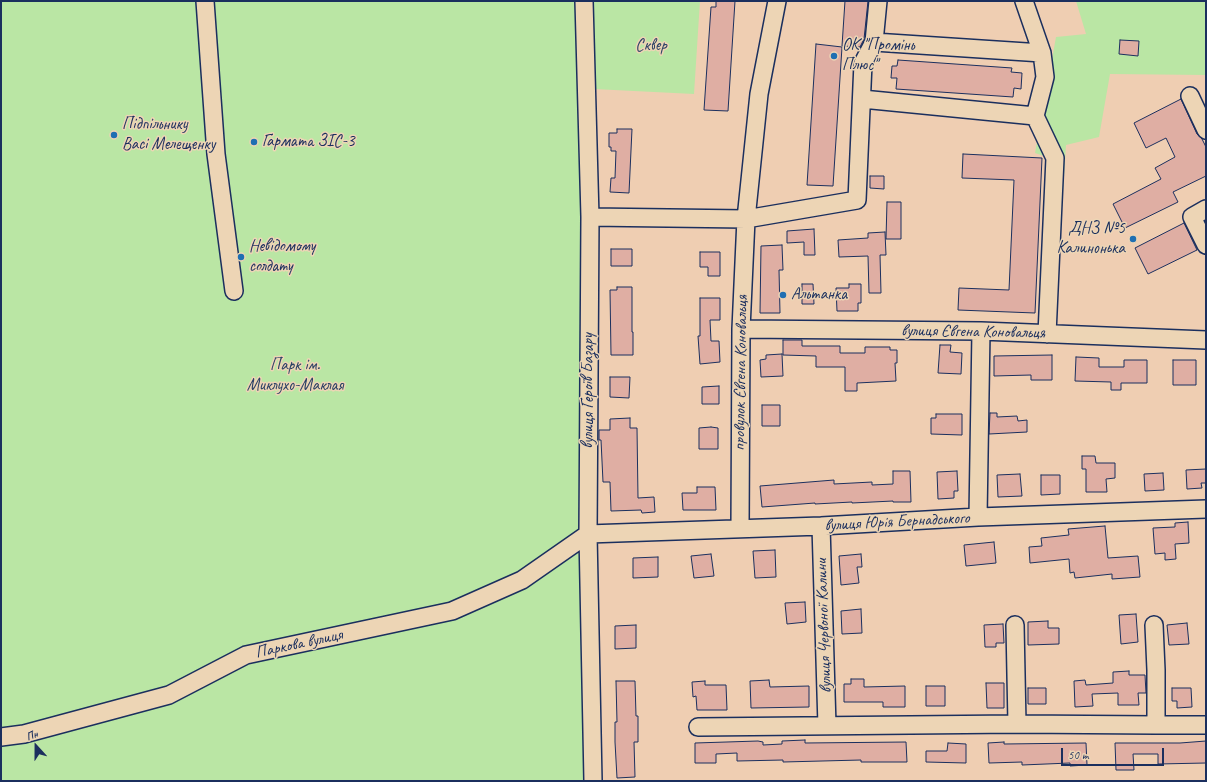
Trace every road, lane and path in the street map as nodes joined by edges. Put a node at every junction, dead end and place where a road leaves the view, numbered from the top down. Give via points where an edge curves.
1 (205, 1) edge
2 (584, 1) edge
3 (777, 1) edge
4 (878, 1) edge
5 (1024, 1) edge
6 (874, 42) junction
7 (1042, 53) junction
8 (1190, 96) dead end
9 (862, 99) junction
10 (1035, 116) junction
11 (1206, 130) edge
12 (1206, 209) edge
13 (590, 217) junction
14 (746, 219) junction
15 (1206, 245) edge
16 (234, 291) dead end
17 (741, 329) junction
18 (981, 331) junction
19 (1047, 334) junction
20 (1206, 340) edge
21 (1206, 510) edge
22 (978, 517) junction
23 (821, 526) junction
24 (740, 528) junction
25 (588, 534) junction
26 (1015, 625) dead end
27 (1154, 625) dead end
28 (1017, 724) junction
29 (1156, 725) junction
30 (1206, 725) edge
31 (827, 726) junction
32 (698, 727) dead end
33 (1, 736) edge
34 (593, 781) edge

1 - 16 street via 216,154
2 - 13 street, вулиця Героїв Базару
3 - 14 street, провулок Євгена Коновальця via 760,94
4 - 6 street
5 - 7 street
6 - 7 street
6 - 9 street via 863,63
7 - 10 street via 1045,77
8 - 11 street
9 - 10 street
9 - 14 street via 857,200
10 - 19 street via 1055,158
12 - 15 street via 1192,217
13 - 14 street
13 - 25 street, вулиця Героїв Базару
14 - 17 street, провулок Євгена Коновальця
17 - 18 street, вулиця Євгена Коновальця
17 - 24 street, провулок Євгена Коновальця
18 - 19 street, вулиця Євгена Коновальця
18 - 22 street
19 - 20 street, вулиця Євгена Коновальця
21 - 22 street, вулиця Юрія Бернадського
22 - 23 street, вулиця Юрія Бернадського
23 - 24 street, вулиця Юрія Бернадського
23 - 31 street, вулиця Червоної Калини
24 - 25 street, вулиця Юрія Бернадського
25 - 33 street, Паркова вулиця via 522,580 452,611 246,655 169,695 24,734
25 - 34 street, вулиця Героїв Базару
26 - 28 street
27 - 29 street
28 - 29 street
28 - 31 street
29 - 30 street
31 - 32 street

